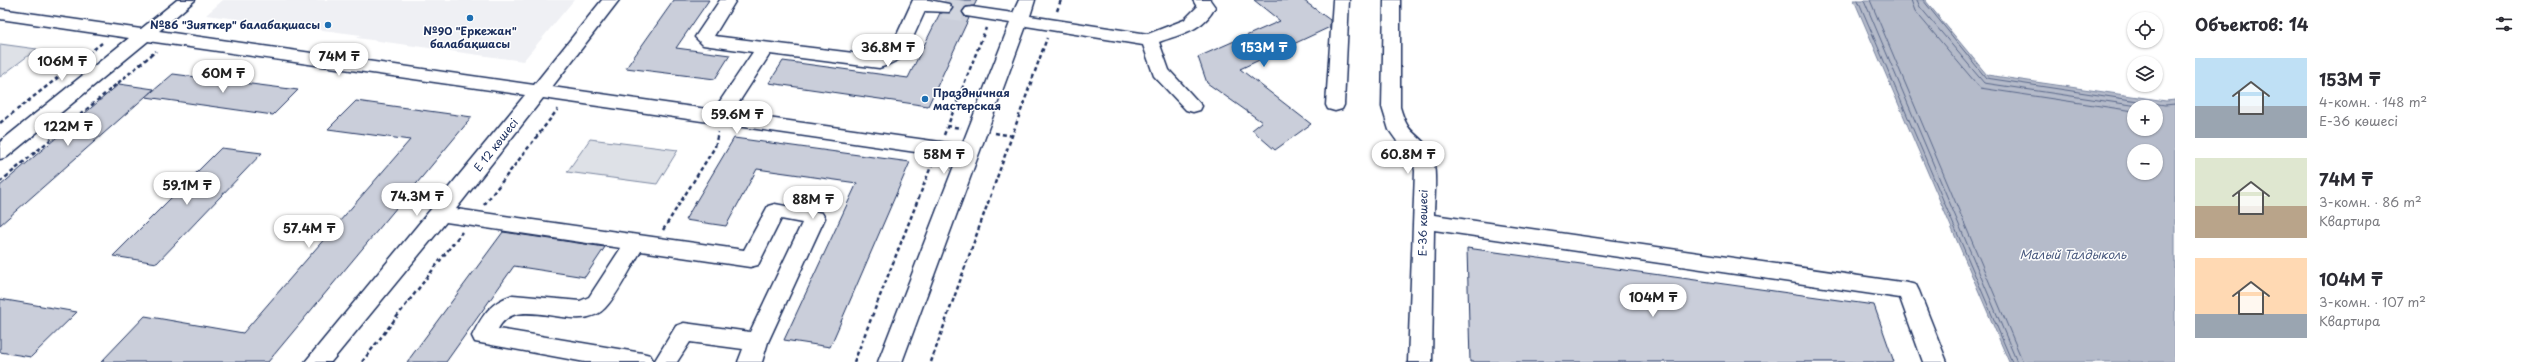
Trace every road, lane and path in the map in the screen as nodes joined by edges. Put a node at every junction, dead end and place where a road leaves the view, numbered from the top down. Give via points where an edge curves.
1 (187, 0) edge
2 (611, 0) edge
3 (728, 0) edge
4 (1028, 0) edge
5 (1060, 0) edge
6 (1201, 0) edge
7 (1341, 0) edge
8 (1392, 0) edge
9 (920, 2) edge
10 (943, 8) tunnel mouth
11 (972, 12) tunnel mouth
12 (0, 14) edge
13 (991, 14) junction
14 (1021, 18) junction
15 (1052, 24) junction
16 (115, 32) junction
17 (143, 36) junction
18 (170, 40) junction
19 (1149, 40) junction
20 (764, 49) junction
21 (539, 90) junction
22 (1335, 105) dead end
23 (1193, 106) dead end
24 (719, 117) junction
25 (0, 123) edge
26 (2, 148) edge
27 (938, 149) junction
28 (970, 153) junction
29 (0, 182) edge
30 (441, 214) junction
31 (1423, 221) junction
32 (646, 244) junction
33 (753, 352) edge
34 (317, 362) edge
35 (642, 362) edge
36 (665, 362) edge
37 (854, 362) edge
38 (890, 362) edge
39 (932, 362) edge
40 (1420, 362) edge
41 (1935, 362) edge

1 - 17 street
2 - 21 street, Е 12 көшесі
3 - 20 street via 706,33 706,40
4 - 14 street
5 - 15 path
6 - 19 street via 1206,7 1204,14 1196,20
7 - 22 street
8 - 31 street, Е-36 көшесі via 1391,107 1396,125 1406,139 1421,152 1424,171
9 - 10 street
9 - 20 street via 898,53 887,60 879,62
11 - 13 street
12 - 16 street
13 - 14 street
13 - 27 path
14 - 15 street
14 - 28 street
15 - 19 street
15 - 39 path
16 - 17 street
16 - 25 path
17 - 18 street
17 - 26 street
18 - 21 street
18 - 29 path
19 - 23 street via 1160,72
20 - 24 street
21 - 24 street
21 - 30 street, Е 12 көшесі
24 - 27 street
24 - 32 path via 715,147
27 - 28 street
27 - 37 path
28 - 38 street
30 - 32 street
30 - 34 street, Е 12 көшесі
31 - 40 street, Е-36 көшесі
31 - 41 street via 1908,291
32 - 33 street via 750,259 775,211 815,218
32 - 35 street via 597,303 582,310 513,304 493,317 483,336
33 - 36 street via 684,332

